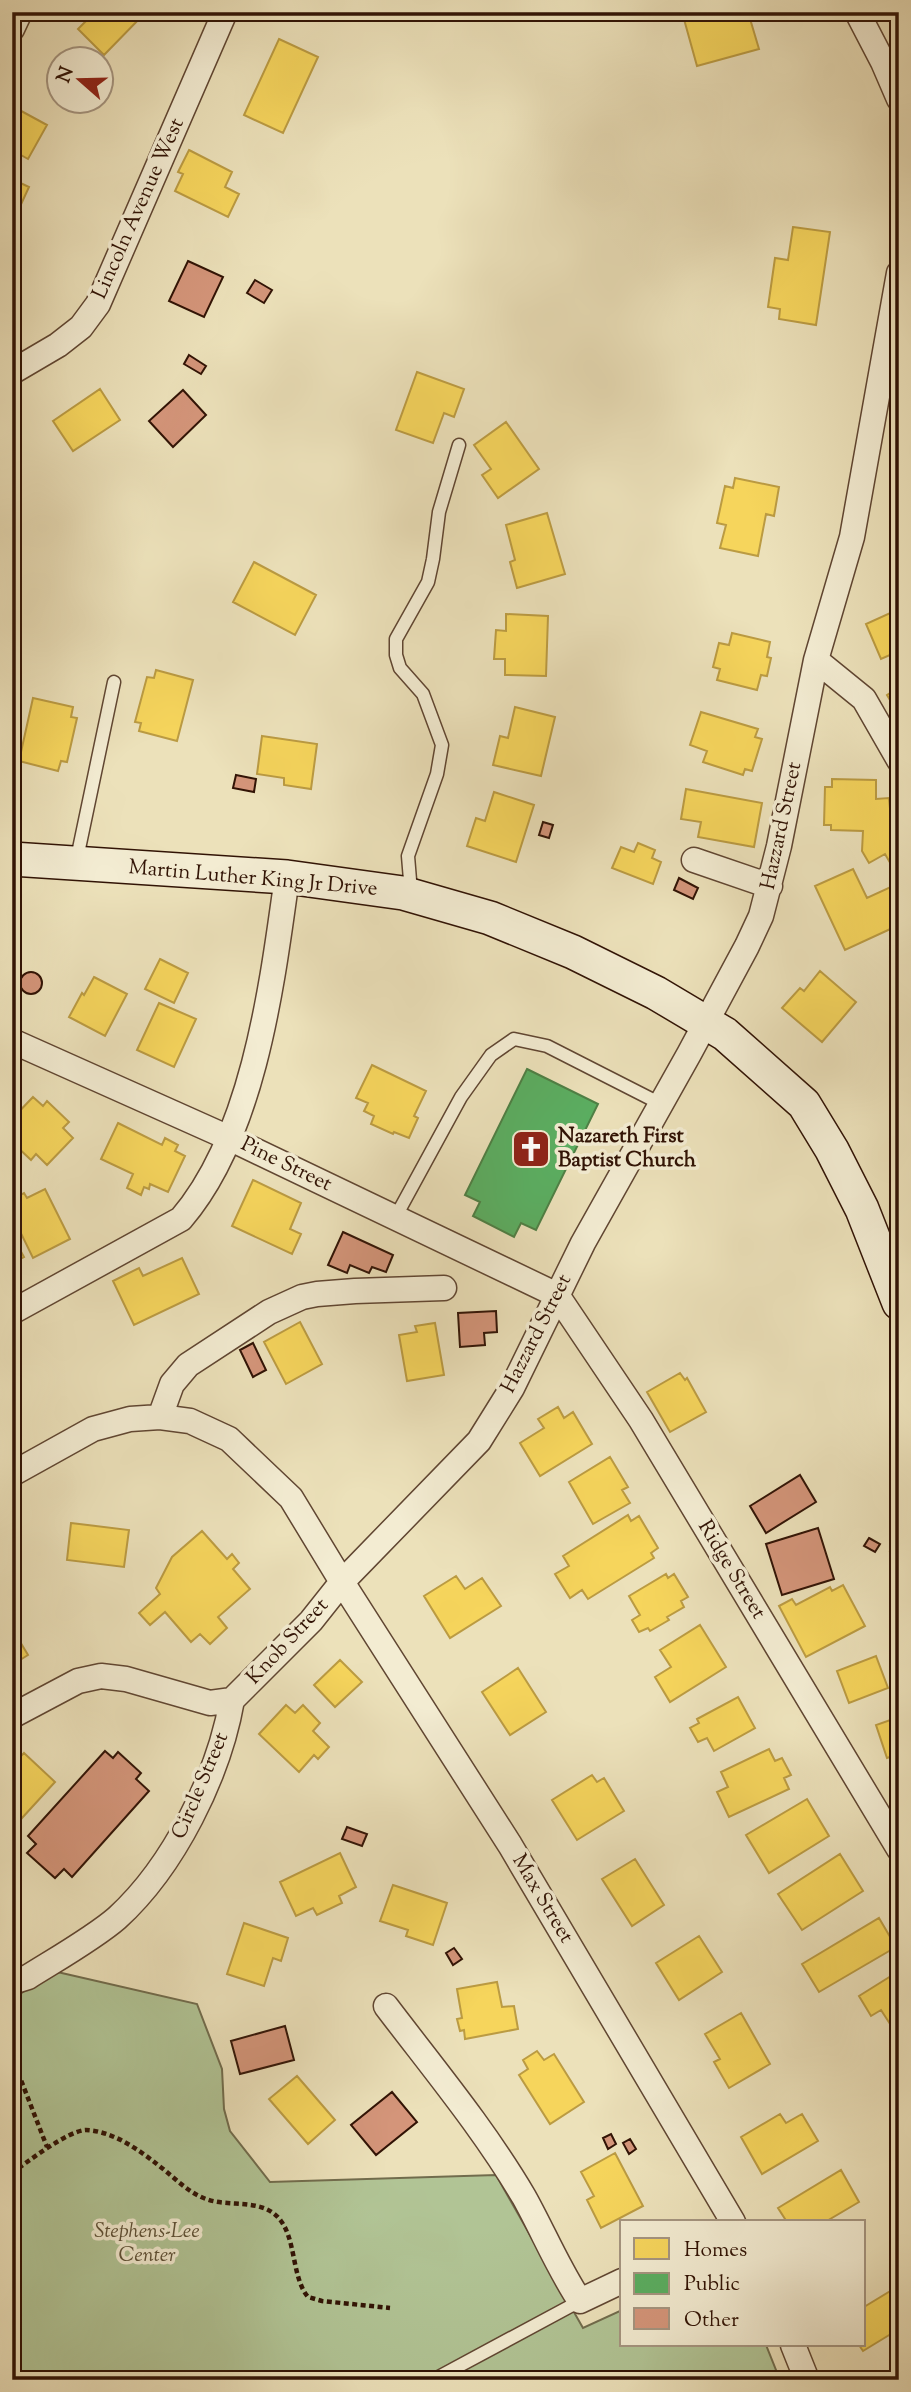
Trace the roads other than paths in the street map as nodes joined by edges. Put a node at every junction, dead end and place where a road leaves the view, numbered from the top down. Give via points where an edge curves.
1 (20, 12) edge
2 (225, 12) edge
3 (856, 12) edge
4 (12, 29) edge
5 (899, 99) edge
6 (899, 273) edge
7 (12, 372) edge
8 (460, 445) dead end
9 (816, 660) junction
10 (114, 682) dead end
11 (899, 760) edge
12 (12, 859) edge
13 (694, 860) dead end
14 (76, 863) junction
15 (287, 877) junction
16 (770, 886) junction
17 (412, 896) junction
18 (706, 1021) junction
19 (12, 1041) edge
20 (661, 1104) junction
21 (229, 1138) junction
22 (395, 1218) junction
23 (444, 1288) dead end
24 (557, 1295) junction
25 (899, 1303) edge
26 (12, 1312) edge
27 (160, 1417) junction
28 (12, 1474) edge
29 (342, 1582) junction
30 (232, 1700) junction
31 (12, 1716) edge
32 (899, 1849) edge
33 (12, 1982) edge
34 (386, 2006) dead end
35 (732, 2220) edge
36 (620, 2282) edge
37 (580, 2301) junction
38 (793, 2346) edge
39 (433, 2380) edge
40 (807, 2380) edge

1 - 4 street
2 - 7 street, Lincoln Avenue West via 97,304 81,327
3 - 5 street
6 - 9 street, Hazzard Street via 852,537
8 - 17 lane via 439,512 428,582 396,639 400,668 423,694 442,745 437,774 408,856
9 - 11 street via 864,699
9 - 16 street, Hazzard Street
10 - 14 lane
12 - 14 main road, Martin Luther King Jr Drive
13 - 16 street
14 - 15 main road, Martin Luther King Jr Drive
15 - 17 main road, Martin Luther King Jr Drive
15 - 21 street via 273,980 248,1084
16 - 18 street, Hazzard Street via 747,946
17 - 18 main road, Martin Luther King Jr Drive via 490,918 573,952
18 - 20 street, Hazzard Street
18 - 25 main road, Martin Luther King Jr Drive via 804,1104 862,1209
19 - 21 street, Pine Street
20 - 22 lane via 547,1046 514,1039 491,1055 461,1097
20 - 24 street, Hazzard Street
21 - 22 street, Pine Street
21 - 26 street via 195,1203 181,1219
22 - 24 street, Pine Street
23 - 27 street via 317,1294 291,1302 188,1365 172,1384
24 - 29 street, Hazzard Street via 512,1388 479,1441
24 - 32 street, Ridge Street via 641,1420
27 - 28 street via 93,1429
27 - 29 street via 190,1421 229,1440 291,1498
29 - 30 street, Knob Street via 311,1621
29 - 35 street, Max Street via 510,1844
30 - 31 street, Circle Street via 210,1703 101,1676 78,1681
30 - 33 street, Circle Street via 212,1770 183,1833 156,1876 115,1919 28,1977
34 - 37 street via 487,2140
36 - 37 street
37 - 39 lane
38 - 40 street

